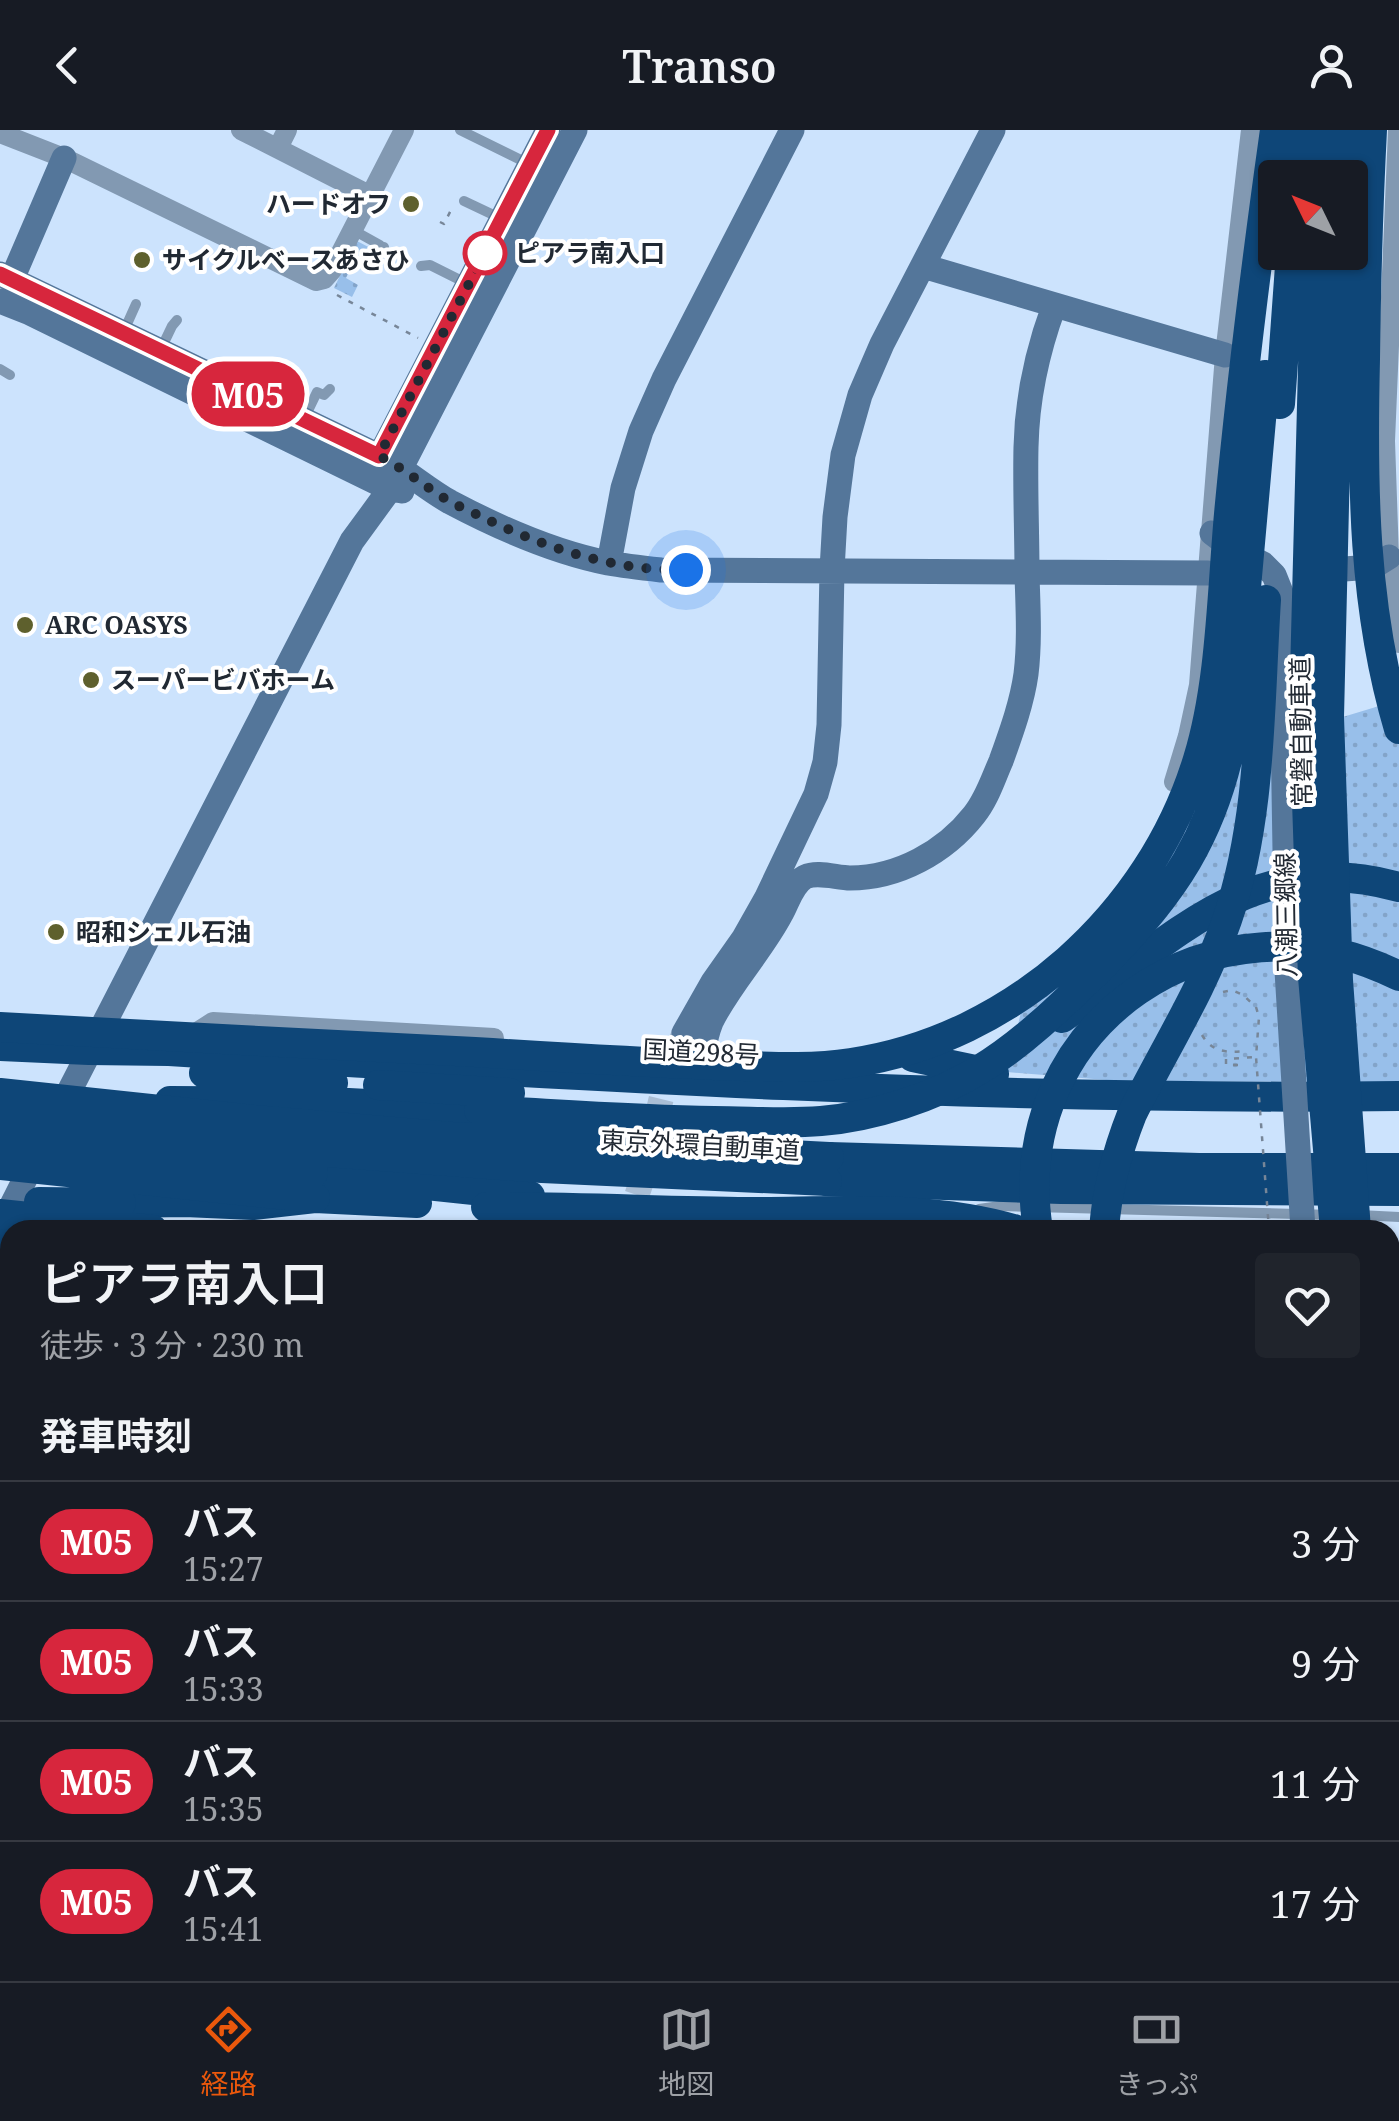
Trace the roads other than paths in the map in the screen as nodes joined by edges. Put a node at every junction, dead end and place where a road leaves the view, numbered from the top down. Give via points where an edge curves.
1 (240, 130) edge
2 (404, 130) edge
3 (460, 130) edge
4 (548, 130) edge
5 (574, 130) edge
6 (792, 130) edge
7 (992, 130) edge
8 (1275, 130) edge
9 (1296, 130) edge
10 (1323, 130) edge
11 (1346, 130) edge
12 (1372, 130) edge
13 (1398, 130) edge
14 (0, 133) edge
15 (1250, 138) edge
16 (283, 139) edge
17 (1397, 153) edge
18 (64, 158) junction
19 (1290, 160) edge
20 (1296, 160) edge
21 (1320, 160) edge
22 (1344, 160) edge
23 (530, 165) junction
24 (370, 195) junction
25 (462, 205) road end
26 (502, 219) junction
27 (352, 230) junction
28 (436, 254) dead end
29 (376, 262) dead end
30 (924, 266) junction
31 (1275, 270) edge
32 (1290, 270) edge
33 (1316, 270) edge
34 (1340, 270) edge
35 (469, 284) junction
36 (4, 285) edge
37 (136, 304) dead end
38 (1054, 306) junction
39 (177, 320) dead end
40 (122, 334) junction
41 (160, 352) junction
42 (1225, 356) junction
43 (330, 388) dead end
44 (304, 420) junction
45 (385, 472) junction
46 (1212, 533) junction
47 (1388, 558) junction
48 (609, 563) junction
49 (832, 570) junction
50 (1027, 573) junction
51 (1208, 573) junction
52 (1284, 600) junction
53 (1399, 643) edge
54 (1399, 729) edge
55 (1399, 887) edge
56 (1399, 976) edge
57 (0, 1027) edge
58 (684, 1032) tunnel mouth
59 (0, 1046) edge
60 (95, 1050) junction
61 (170, 1050) junction
62 (704, 1052) junction
63 (914, 1057) junction
64 (979, 1070) junction
65 (943, 1087) junction
66 (0, 1093) edge
67 (1072, 1095) junction
68 (1399, 1096) edge
69 (107, 1104) junction
70 (0, 1117) edge
71 (0, 1142) edge
72 (0, 1165) edge
73 (1399, 1168) edge
74 (828, 1169) junction
75 (314, 1185) junction
76 (0, 1200) edge
77 (486, 1207) junction
78 (1395, 1208) edge
79 (0, 1214) edge
80 (1345, 1219) edge
81 (6, 1220) edge
82 (57, 1220) edge
83 (593, 1220) edge
84 (753, 1220) edge
85 (966, 1220) edge
86 (974, 1220) edge
87 (1037, 1220) edge
88 (1105, 1220) edge
89 (1302, 1220) edge

1 - 16 street
2 - 24 street
3 - 23 lane
4 - 23 street
5 - 45 street
6 - 48 street via 641,431
7 - 30 street
8 - 57 highway, bridge via 1201,752 1174,822 1136,886 1084,946 1040,983 928,1043 821,1066
9 - 19 highway
9 - 20 highway, bridge
10 - 21 highway, bridge
11 - 22 highway, bridge
12 - 54 highway, bridge via 1364,495 1375,628
13 - 17 street
14 - 18 street
15 - 17 street
15 - 42 street
16 - 24 street
17 - 47 street via 1385,441
18 - 27 street via 219,241 316,280 332,270
18 - 36 street
23 - 26 street
24 - 27 street
25 - 26 lane
26 - 35 street
27 - 29 lane via 382,246
28 - 35 lane via 426,265
30 - 38 street
30 - 49 street via 860,395 843,455
31 - 64 highway, bridge via 1232,733 1212,810 1178,878 1147,918 1062,1004
32 - 88 highway, bridge via 1248,838 1220,938 1121,1143
33 - 80 highway, 常磐自動車道, bridge via 1304,714 1313,977
34 - 80 highway, 常磐自動車道, bridge via 1330,717
35 - 45 street
36 - 40 street
36 - 45 street via 30,313
37 - 40 lane
38 - 42 street
38 - 50 street via 1040,344 1026,443
39 - 41 lane
40 - 41 street
41 - 44 street
42 - 46 street
43 - 44 lane via 317,392
44 - 45 street
45 - 48 street via 528,538
45 - 60 street
46 - 51 street
46 - 52 street via 1274,575
47 - 52 street via 1373,567 1313,571 1294,579
47 - 53 street
48 - 49 street via 661,570
49 - 50 street
49 - 58 street via 829,725 816,794 766,899
50 - 51 street
50 - 62 street via 1025,678 990,790 975,814 951,840 904,868 804,878 714,1018
51 - 63 street via 1194,711 1172,788 1147,843 1082,934 1011,1015 970,1041
52 - 89 street, 八潮三郷線, bridge via 1287,972
55 - 64 highway, bridge via 1321,876 1246,894 1182,928 1049,1028
56 - 87 highway, bridge via 1345,954 1271,946 1202,958 1143,986 1085,1040 1058,1084 1037,1154
59 - 60 highway, 国道298号
60 - 61 highway, 国道298号
60 - 65 highway, bridge via 188,1071 284,1080 817,1112 888,1104
60 - 81 street
61 - 62 street via 213,1022
61 - 67 highway, 国道298号 via 795,1087
62 - 63 street via 814,1060
63 - 67 highway
64 - 65 highway, bridge
65 - 69 highway, bridge via 856,1116 794,1122 330,1102
66 - 69 highway, 東京外環自動車道, bridge
67 - 68 highway, 国道298号
69 - 74 highway, 東京外環自動車道, bridge
70 - 74 highway, 東京外環自動車道, bridge via 318,1152 542,1168
71 - 75 highway, bridge
72 - 75 highway, bridge
73 - 74 highway, 東京外環自動車道
74 - 78 highway, 東京外環自動車道
75 - 76 highway, bridge via 252,1206
75 - 77 highway
75 - 84 highway
77 - 83 highway, bridge
77 - 86 highway, bridge via 913,1212
78 - 85 lane via 1000,1206 976,1210
79 - 82 highway, bridge

